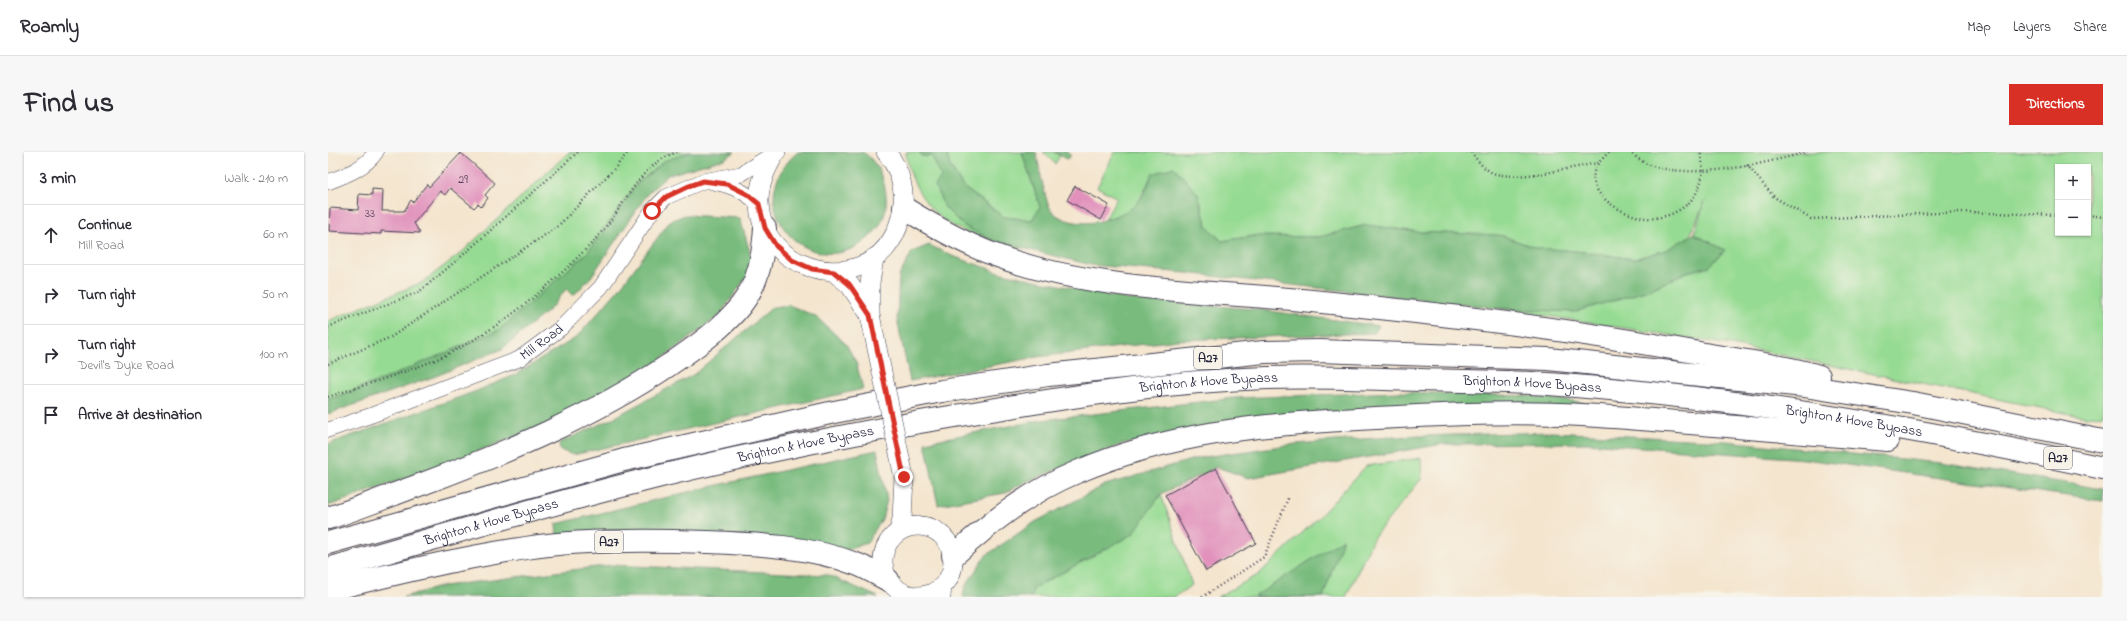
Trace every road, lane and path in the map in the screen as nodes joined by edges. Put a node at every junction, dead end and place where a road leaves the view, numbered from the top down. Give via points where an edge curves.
1 (376, 152) edge
2 (578, 152) edge
3 (628, 152) edge
4 (677, 152) edge
5 (776, 152) edge
6 (1471, 152) edge
7 (1609, 152) edge
8 (1629, 152) edge
9 (1700, 152) edge
10 (1807, 152) edge
11 (891, 155) edge
12 (1599, 163) junction
13 (1747, 165) junction
14 (1702, 171) junction
15 (703, 181) junction
16 (328, 182) edge
17 (759, 204) junction
18 (904, 208) junction
19 (2055, 214) edge
20 (2091, 216) edge
21 (2103, 216) edge
22 (765, 228) junction
23 (874, 258) junction
24 (834, 272) junction
25 (870, 315) junction
26 (328, 327) edge
27 (328, 364) edge
28 (328, 397) edge
29 (1913, 403) junction
30 (328, 430) edge
31 (2103, 441) edge
32 (2012, 449) junction
33 (2103, 468) edge
34 (904, 477) junction
35 (1289, 496) dead end
36 (328, 518) edge
37 (924, 526) junction
38 (899, 531) junction
39 (328, 543) edge
40 (953, 556) junction
41 (328, 569) edge
42 (888, 580) junction
43 (328, 590) edge
44 (944, 590) edge
45 (919, 596) edge
46 (1202, 597) edge

1 - 16 street via 371,160 356,170
2 - 26 path via 419,292
3 - 27 path via 557,227 392,337
4 - 28 path via 668,155 640,177 610,221 580,256 500,323 436,359
5 - 15 street, Mill Road via 741,174
5 - 17 main road via 762,179
6 - 12 path via 1482,167 1502,176 1541,173
7 - 12 path
8 - 14 path via 1646,163 1665,169
9 - 14 path
10 - 13 path via 1776,161
11 - 18 main road via 902,183
12 - 14 path via 1594,171 1594,181 1600,193 1616,208 1646,218 1661,217 1690,203 1700,185
13 - 14 path
13 - 19 path via 1774,197 1811,219 1960,212
15 - 17 street via 727,184 747,194
15 - 30 street, Mill Road via 666,197 652,211 601,287 561,328 519,359
17 - 22 main road
18 - 23 main road via 899,227 889,244
18 - 29 highway, A27 via 944,232 997,256 1071,275 1137,286 1304,301 1569,332 1806,372
20 - 21 path
22 - 24 main road via 776,246 792,260 812,269
22 - 36 highway via 763,259 754,284 742,304 713,332 660,371 607,403 540,437 478,463
23 - 24 main road via 855,268
23 - 25 main road via 870,283
24 - 25 main road via 849,284
25 - 34 main road, bridge
29 - 31 highway, Brighton & Hove Bypass / A27
29 - 39 highway, Brighton & Hove Bypass / A27 via 1804,386 1548,359 1319,350 1264,352 1048,375 942,391 834,412 624,460
32 - 33 highway, Brighton & Hove Bypass / A27
32 - 40 highway, A27 via 1582,415 1496,413 1256,426 1142,448 1076,472 1014,506
32 - 41 highway, Brighton & Hove Bypass / A27 via 1800,412 1547,384 1266,378 1050,400 734,459 630,484
34 - 37 main road via 915,514
34 - 38 main road
35 - 46 path via 1264,557
37 - 38 main road via 911,526
37 - 40 main road via 943,536
38 - 42 main road via 885,548 884,570
40 - 44 main road via 953,566
42 - 43 highway, A27 via 857,564 789,548 665,541 601,542 528,548 451,562
42 - 45 main road via 897,589
44 - 45 main road

